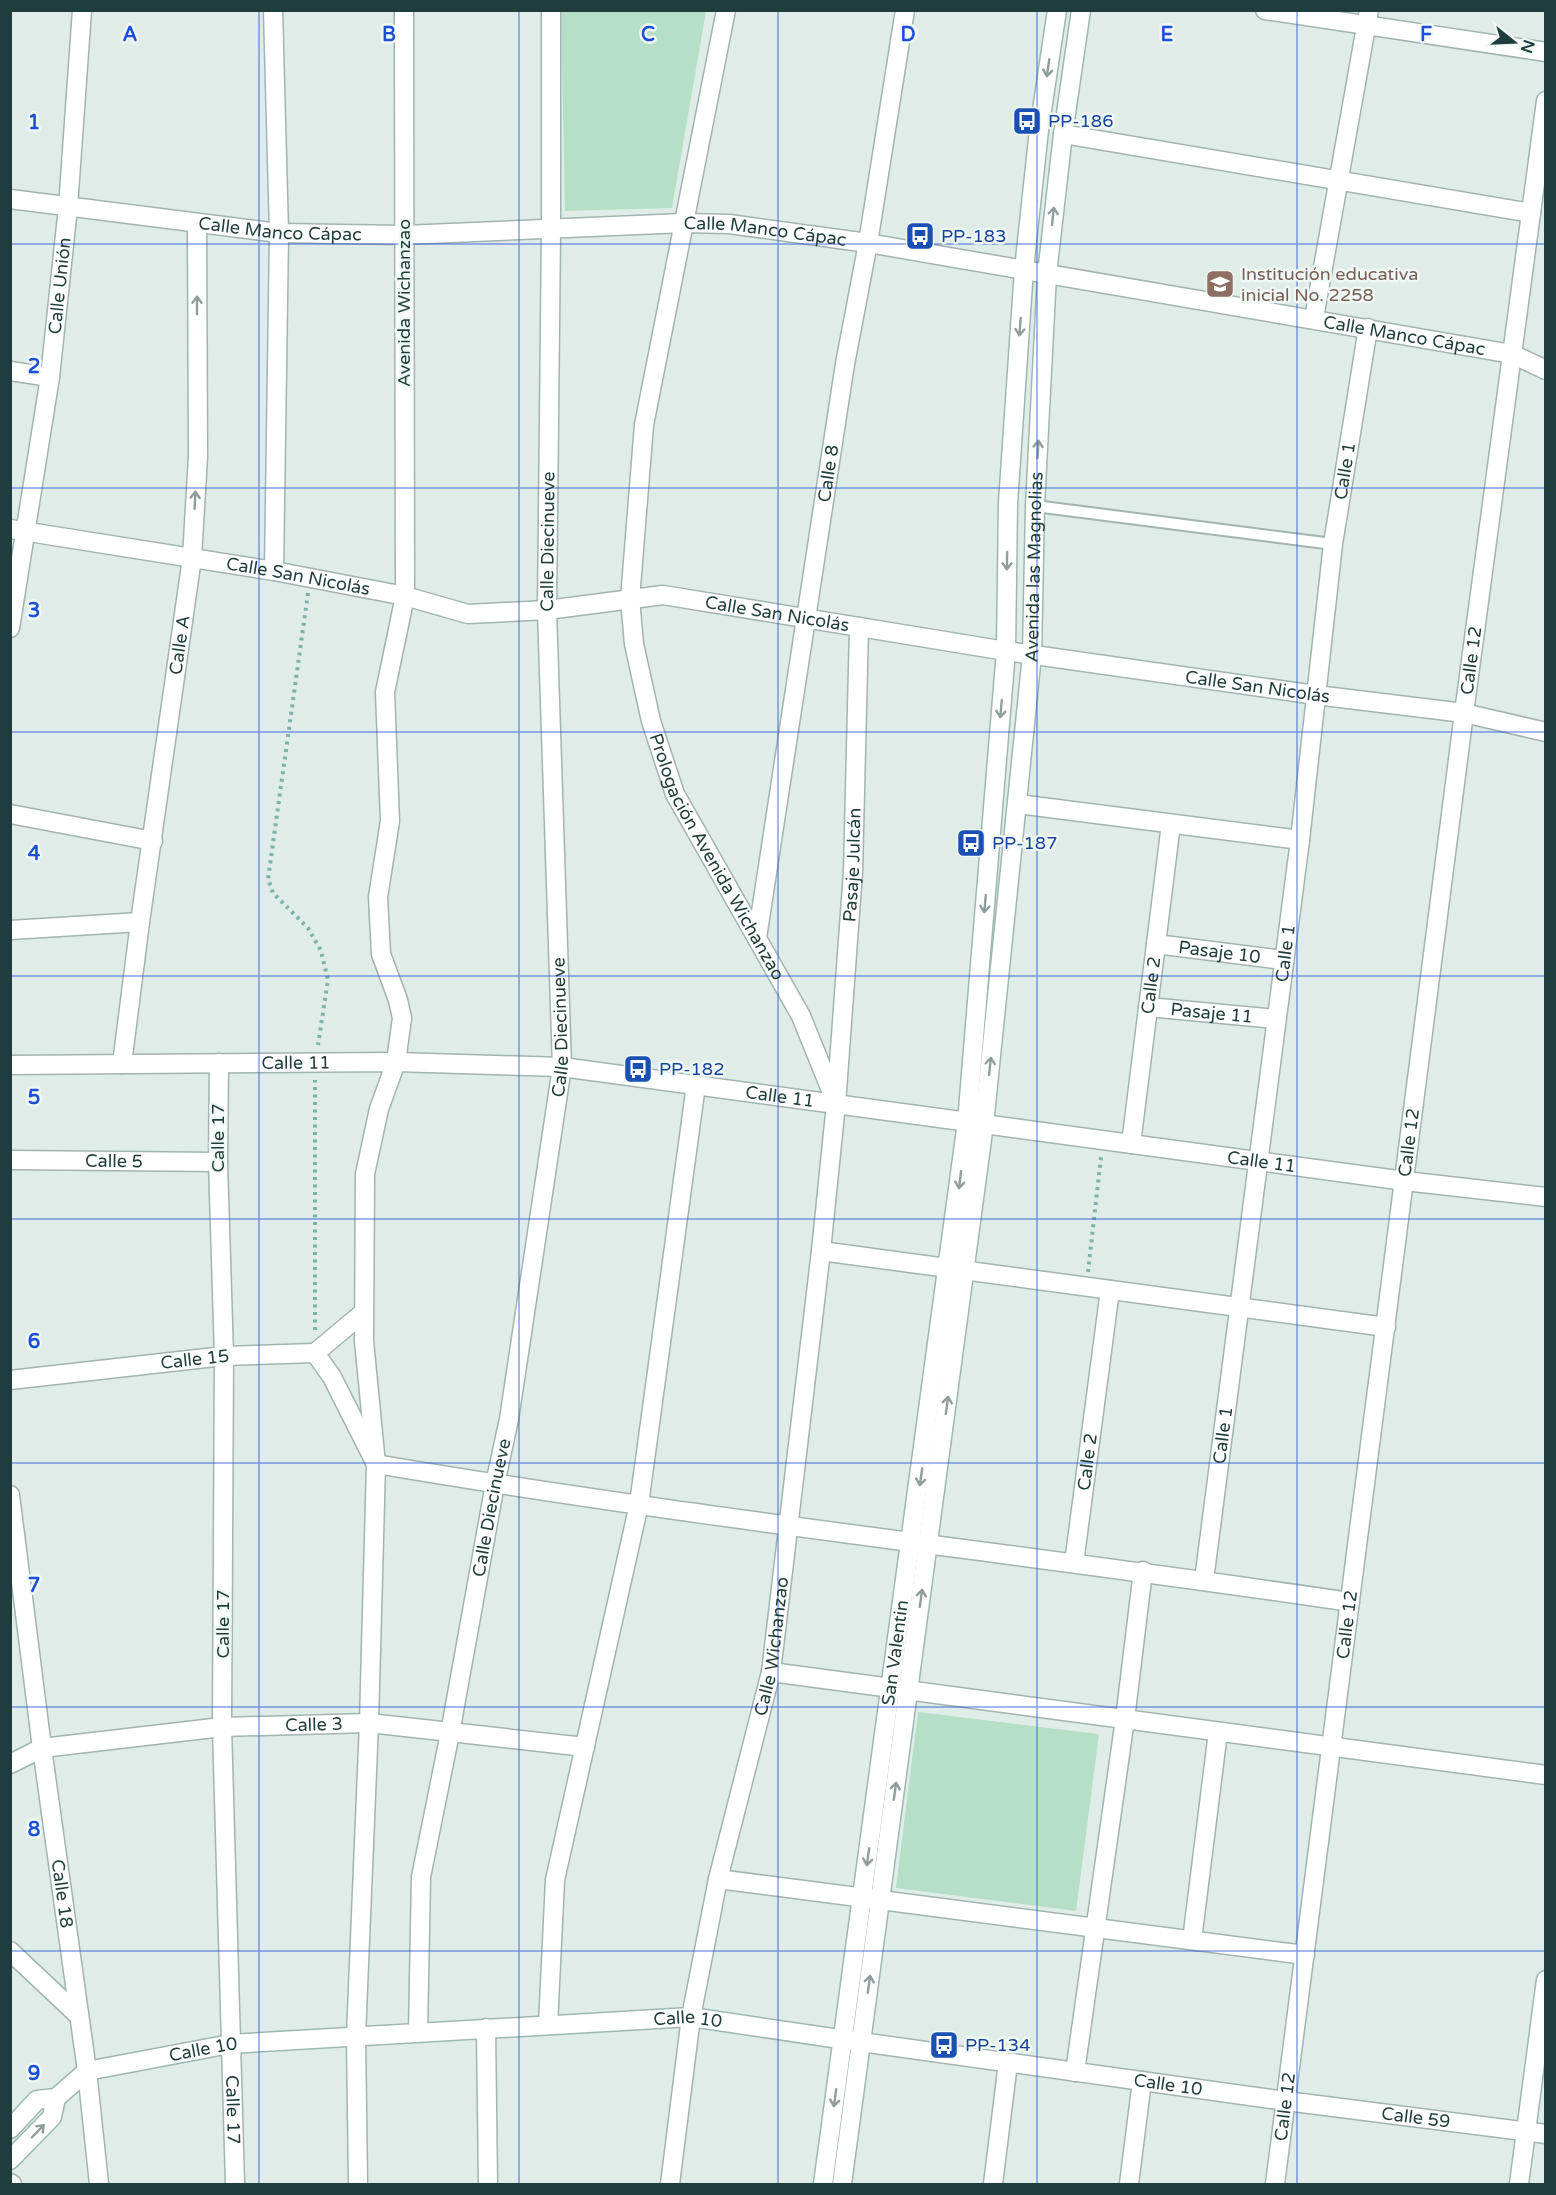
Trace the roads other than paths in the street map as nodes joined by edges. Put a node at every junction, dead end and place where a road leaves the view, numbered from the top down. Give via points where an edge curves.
1 (82, 10) edge
2 (273, 10) edge
3 (404, 10) edge
4 (550, 10) edge
5 (726, 10) edge
6 (904, 10) edge
7 (1056, 10) edge
8 (1081, 10) edge
9 (1265, 10) edge
10 (1368, 18) edge
11 (1545, 52) edge
12 (1545, 101) edge
13 (1063, 134) junction
14 (1338, 180) junction
15 (10, 199) edge
16 (68, 207) junction
17 (1531, 213) junction
18 (197, 223) junction
19 (684, 223) junction
20 (551, 229) junction
21 (279, 233) junction
22 (404, 235) junction
23 (868, 243) junction
24 (1024, 268) junction
25 (1047, 274) junction
26 (1314, 318) junction
27 (1368, 328) junction
28 (1512, 354) junction
29 (1545, 370) edge
30 (10, 371) edge
31 (50, 377) junction
32 (1035, 506) junction
33 (18, 530) edge
34 (1333, 544) junction
35 (192, 558) junction
36 (274, 571) junction
37 (405, 596) junction
38 (630, 599) junction
39 (547, 610) junction
40 (806, 618) junction
41 (859, 627) junction
42 (10, 628) edge
43 (1006, 651) junction
44 (1032, 655) junction
45 (1316, 695) junction
46 (1464, 713) junction
47 (1545, 732) edge
48 (1018, 804) junction
49 (10, 813) edge
50 (1171, 824) junction
51 (1300, 840) junction
52 (153, 841) junction
53 (140, 922) junction
54 (10, 930) edge
55 (757, 938) junction
56 (1156, 944) junction
57 (1283, 960) junction
58 (1148, 1007) junction
59 (1276, 1019) junction
60 (396, 1062) junction
61 (219, 1064) junction
62 (10, 1065) edge
63 (122, 1065) junction
64 (562, 1067) junction
65 (696, 1085) junction
66 (836, 1104) junction
67 (976, 1123) junction
68 (1131, 1144) junction
69 (10, 1160) edge
70 (1259, 1161) junction
71 (218, 1162) junction
72 (1404, 1181) junction
73 (1545, 1197) edge
74 (821, 1251) junction
75 (957, 1270) junction
76 (1110, 1290) junction
77 (1240, 1308) junction
78 (364, 1312) junction
79 (1386, 1327) junction
80 (315, 1353) junction
81 (224, 1356) junction
82 (10, 1380) edge
83 (376, 1464) junction
84 (495, 1484) junction
85 (10, 1495) edge
86 (639, 1504) junction
87 (789, 1525) junction
88 (920, 1543) junction
89 (1074, 1563) junction
90 (1143, 1571) junction
91 (1204, 1580) junction
92 (16, 1582) edge
93 (1350, 1602) junction
94 (771, 1672) junction
95 (900, 1689) junction
96 (1125, 1719) junction
97 (369, 1723) junction
98 (222, 1727) junction
99 (1218, 1732) junction
100 (450, 1733) junction
101 (1332, 1746) junction
102 (585, 1747) junction
103 (42, 1748) junction
104 (10, 1764) edge
105 (1545, 1775) edge
106 (718, 1878) junction
107 (872, 1898) junction
108 (1096, 1927) junction
109 (1192, 1940) junction
110 (10, 1951) edge
111 (1305, 1954) junction
112 (1545, 1980) edge
113 (79, 2016) junction
114 (692, 2017) junction
115 (548, 2025) junction
116 (486, 2028) junction
117 (418, 2032) junction
118 (356, 2036) junction
119 (842, 2040) junction
120 (861, 2042) junction
121 (230, 2044) junction
122 (1008, 2063) junction
123 (87, 2071) junction
124 (1075, 2072) junction
125 (1142, 2081) junction
126 (56, 2098) junction
127 (1286, 2101) junction
128 (10, 2129) edge
129 (1527, 2131) junction
130 (1545, 2134) edge
131 (10, 2160) edge
132 (99, 2184) edge
133 (235, 2184) edge
134 (358, 2184) edge
135 (488, 2184) edge
136 (670, 2184) edge
137 (823, 2184) edge
138 (842, 2184) edge
139 (993, 2184) edge
140 (1129, 2184) edge
141 (1275, 2184) edge
142 (1519, 2184) edge

1 - 16 street, Calle Unión
2 - 21 street
3 - 22 street, Avenida Wichanzao
4 - 20 street, Calle Diecinueve
5 - 19 street, Prologación Avenida Wichanzao
6 - 23 street, Calle 8
7 -> 24 street, Avenida las Magnolias
8 - 13 street, Avenida las Magnolias
9 - 10 street
10 - 11 street
10 - 14 street
12 - 17 street, Calle 12
13 - 14 street
25 -> 13 street, Avenida las Magnolias
14 - 17 street
14 - 26 street
15 - 16 street, Calle Manco Cápac
16 - 18 street, Calle Manco Cápac
16 - 31 street, Calle Unión
17 - 28 street, Calle 12
18 - 21 street, Calle Manco Cápac
35 -> 18 street, Calle A via 198,456
19 - 20 street, Calle Manco Cápac
19 - 23 street, Calle Manco Cápac via 729,224
19 - 38 street, Prologación Avenida Wichanzao via 644,425
20 - 22 street, Calle Manco Cápac
20 - 39 street, Calle Diecinueve
21 - 22 street, Calle Manco Cápac
21 - 36 street
22 - 37 street, Avenida Wichanzao
23 - 24 street, Calle Manco Cápac
23 - 40 street, Calle 8
24 - 25 street, Calle Manco Cápac
24 -> 43 street, Avenida las Magnolias via 1008,503
25 - 26 street, Calle Manco Cápac
32 -> 25 street, Avenida las Magnolias
26 - 27 street, Calle Manco Cápac
27 - 28 street, Calle Manco Cápac
27 - 34 street, Calle 1
28 - 29 street, Calle Manco Cápac
28 - 46 street, Calle 12
30 - 31 street
31 - 33 street, Calle Unión
32 - 34 lane
32 - 44 street, Avenida las Magnolias
33 - 35 street, Calle San Nicolás
33 - 42 street, Calle Unión
34 - 45 street, Calle 1
35 - 36 street, Calle San Nicolás
35 - 52 street, Calle A
36 - 37 street, Calle San Nicolás
37 - 39 street, Calle San Nicolás via 468,614
37 - 60 street, Avenida Wichanzao via 385,692 390,821 378,897 381,954 402,1018
38 - 39 street, Calle San Nicolás
38 - 40 street, Calle San Nicolás via 663,595
38 - 55 street, Prologación Avenida Wichanzao via 634,644 651,721 675,794
39 - 64 street, Calle Diecinueve
40 - 41 street, Calle San Nicolás
40 - 55 street, Calle 8
41 - 43 street, Calle San Nicolás
41 - 66 street, Pasaje Julcán via 853,872
43 - 44 street, Calle San Nicolás
43 -> 67 street, Avenida las Magnolias
44 - 45 street, Calle San Nicolás
44 - 48 street, Avenida las Magnolias
45 - 46 street, Calle San Nicolás
45 - 51 street, Calle 1
46 - 47 street, Calle San Nicolás
46 - 72 street, Calle 12
48 - 50 street
67 -> 48 street, Avenida las Magnolias
49 - 52 street
50 - 51 street
50 - 56 street, Calle 2
51 - 57 street, Calle 1
52 - 53 street, Calle A
53 - 54 street
53 - 63 street, Calle A
55 - 66 street, Prologación Avenida Wichanzao via 801,1016
56 - 57 street, Pasaje 10
56 - 58 street, Calle 2
57 - 59 street, Calle 1
58 - 59 street, Pasaje 11
58 - 68 street, Calle 2
59 - 70 street, Calle 1
60 - 61 street, Calle 11
60 - 64 street, Calle 11
60 - 78 street, Avenida Wichanzao via 379,1108 365,1174
61 - 63 street, Calle 11
61 - 71 street, Calle 17
62 - 63 street, Calle 11
64 - 65 street, Calle 11
64 - 84 street, Calle Diecinueve via 509,1419
65 - 66 street, Calle 11
65 - 86 street
66 - 67 street, Calle 11
66 - 74 street, Calle Wichanzao
67 - 68 street, Calle 11
67 - 75 street, San Valentin
68 - 70 street, Calle 11
69 - 71 street, Calle 5
70 - 72 street, Calle 11
70 - 77 street, Calle 1
71 - 81 street, Calle 17
72 - 73 street, Calle 11
72 - 79 street, Calle 12
74 - 75 street
74 - 87 street, Calle Wichanzao
75 - 76 street
75 - 88 street, San Valentin
76 - 77 street
76 - 89 street, Calle 2
77 - 79 street
77 - 91 street, Calle 1
78 - 80 street
78 - 83 street, Avenida Wichanzao
79 - 93 street, Calle 12
80 - 81 street, Calle 15
80 - 83 street via 332,1377
81 - 82 street, Calle 15
81 - 98 street, Calle 17
83 - 84 street
83 - 97 street, Avenida Wichanzao
84 - 86 street
84 - 100 street, Calle Diecinueve
85 - 92 street, Calle 18
86 - 87 street
86 - 102 street
87 - 88 street
87 - 94 street, Calle Wichanzao
88 - 89 street
88 - 95 street, San Valentin
89 - 90 street
90 - 91 street
90 - 96 street
91 - 93 street
92 - 103 street, Calle 18
93 - 101 street, Calle 12
94 - 95 street
94 - 106 street, Calle Wichanzao
95 - 96 street
95 - 107 street, San Valentin
96 - 99 street
96 - 108 street
97 - 98 street, Calle 3
97 - 100 street, Calle 3
97 - 118 street, Avenida Wichanzao
98 - 103 street, Calle 3
98 - 121 street, Calle 17
99 - 101 street
99 - 109 street
100 - 102 street, Calle 3
100 - 117 street, Calle Diecinueve via 422,1876
101 - 105 street
101 - 111 street, Calle 12
102 - 115 street via 555,1880
103 - 104 street, Calle 3
103 - 113 street, Calle 18
106 - 107 street
106 - 114 street, Calle Wichanzao
107 - 108 street
107 - 119 street, San Valentin
120 -> 107 street, San Valentin
108 - 109 street
108 - 124 street
109 - 111 street
110 - 113 street
111 - 127 street, Calle 12
112 - 129 street
113 - 123 street, Calle 18
114 - 115 street, Calle 10
114 - 119 street, Calle 10
114 - 136 street, Calle Wichanzao
115 - 116 street, Calle 10
116 - 117 street, Calle 10
116 - 135 street
117 - 118 street, Calle 10
118 - 121 street, Calle 10
118 - 134 street, Avenida Wichanzao
119 - 120 street, Calle 10
119 -> 137 street, San Valentin
120 - 122 street, Calle 10
120 - 138 street, San Valentin
121 - 123 street, Calle 10
121 - 133 street, Calle 17
122 - 124 street, Calle 10
122 - 139 street
123 - 126 street
123 - 132 street, Calle 18
124 - 125 street, Calle 10
125 - 127 street, Calle 10
125 - 140 street
126 - 128 street via 37,2100
131 -> 126 street via 52,2117
127 - 129 street, Calle 59
127 - 141 street, Calle 12
129 - 130 street, Calle 59
129 - 142 street

